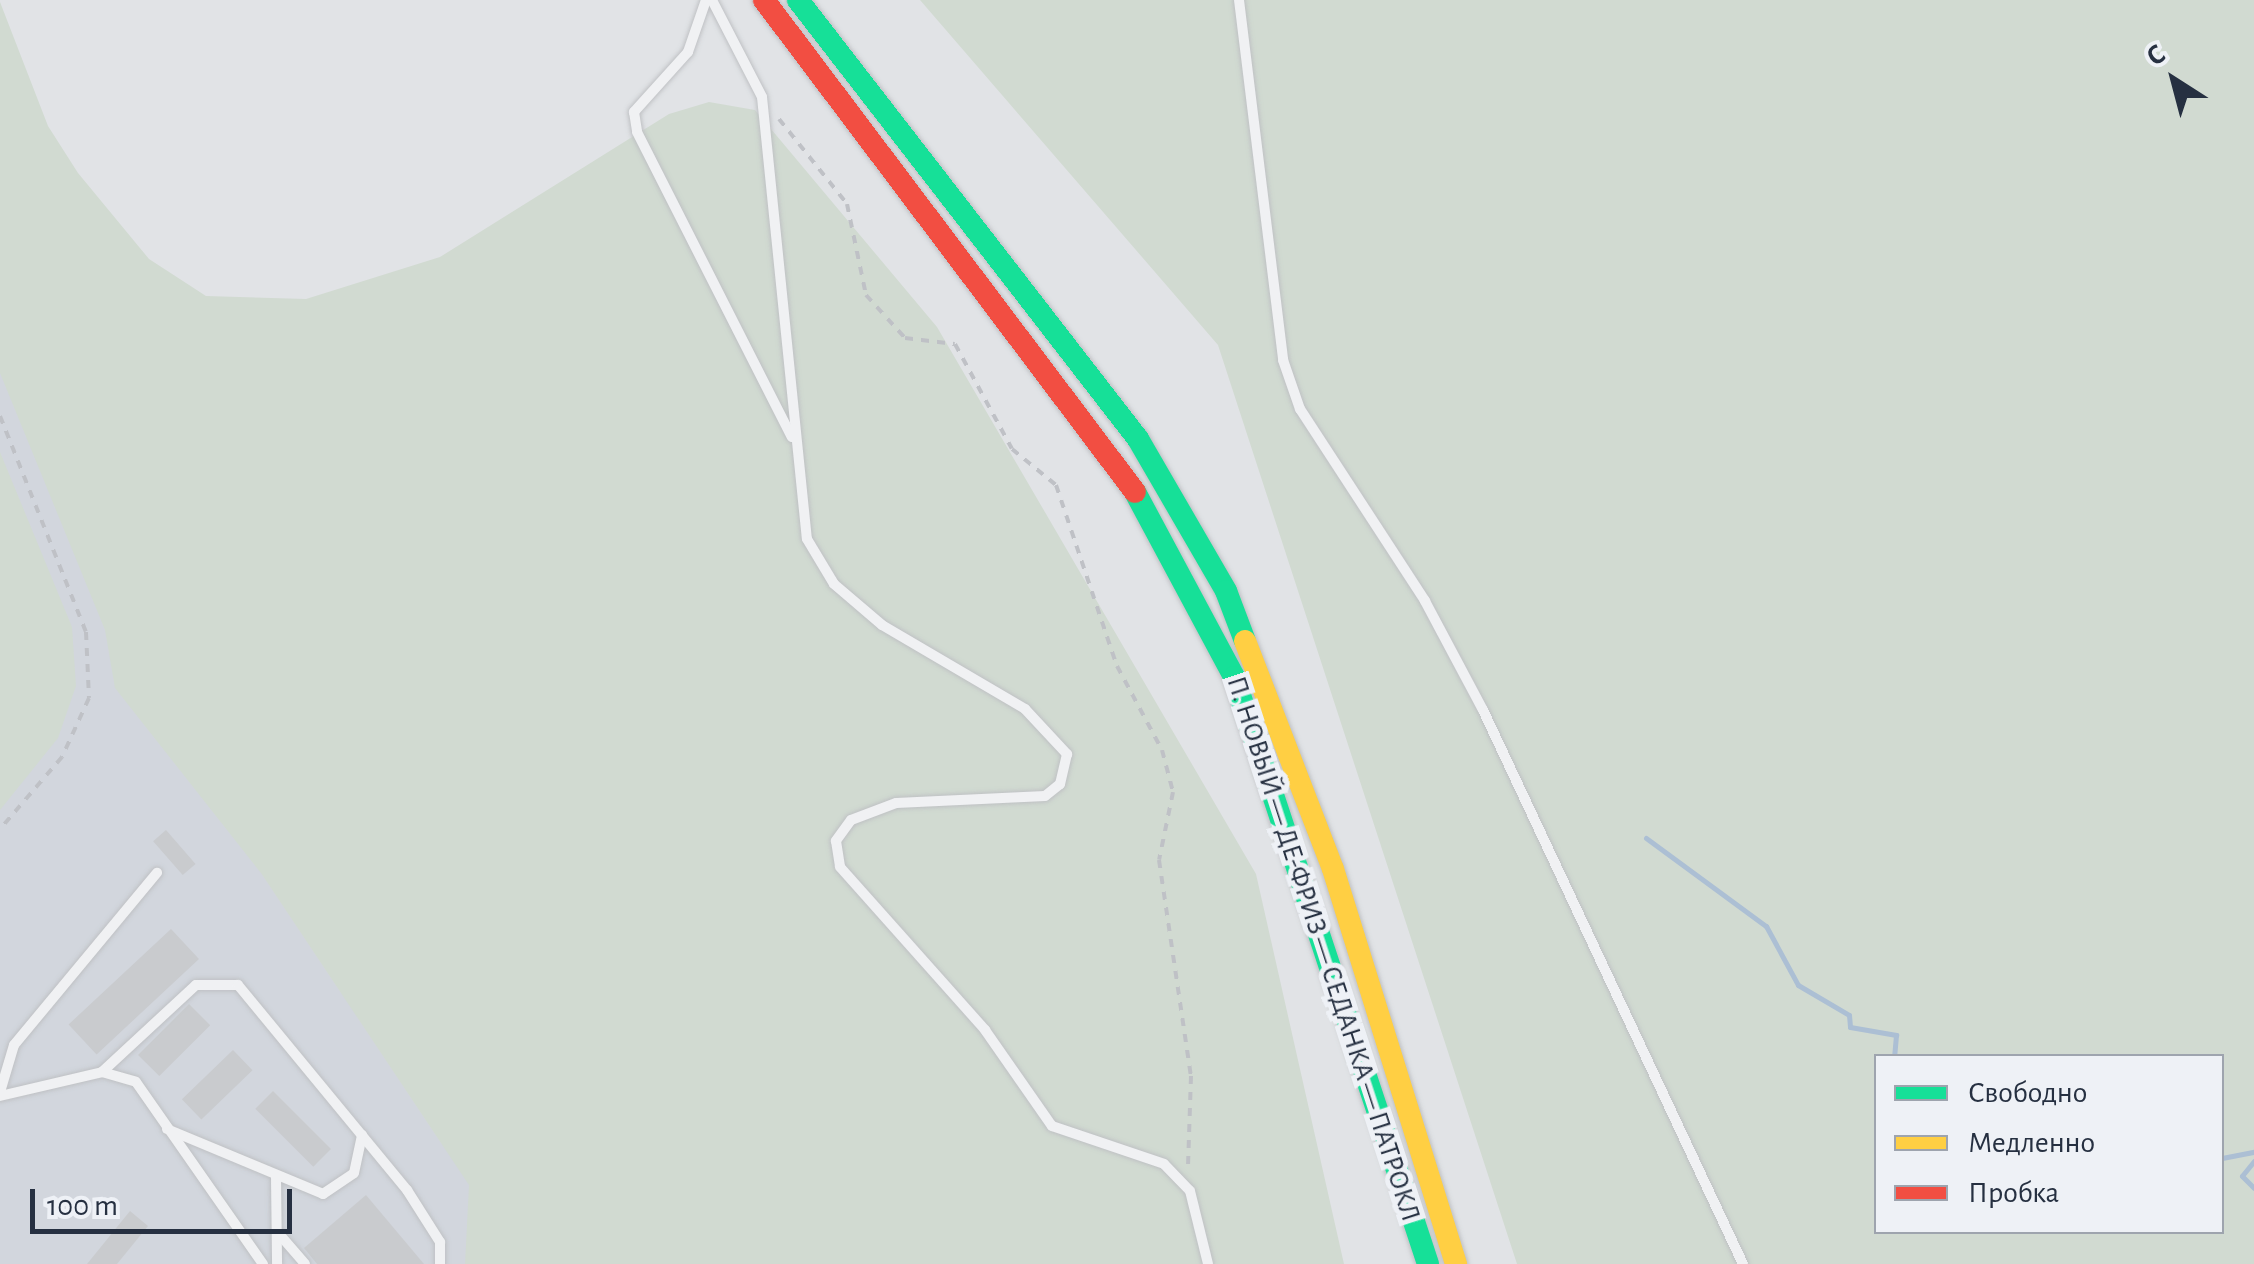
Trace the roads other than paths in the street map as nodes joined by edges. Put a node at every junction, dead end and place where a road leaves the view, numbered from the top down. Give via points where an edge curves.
1 (709, 0) edge
2 (764, 0) edge
3 (798, 0) edge
4 (1238, 0) edge
5 (796, 444) junction
6 (157, 874) dead end
7 (102, 1072) junction
8 (0, 1094) edge
9 (166, 1128) junction
10 (362, 1135) junction
11 (276, 1176) junction
12 (280, 1235) junction
13 (263, 1264) edge
14 (278, 1264) edge
15 (305, 1264) edge
16 (440, 1264) edge
17 (1208, 1264) edge
18 (1428, 1264) edge
19 (1456, 1264) edge
20 (1743, 1264) edge

1 - 5 lane via 762,97
1 - 5 lane via 688,52 634,112 636,132
2 - 18 highway, П. НОВЫЙ — ДЕ-ФРИЗ — СЕДАНКА — ПАТРОКЛ via 1113,454 1198,601 1234,677 1306,881
3 - 19 highway, П. НОВЫЙ — ДЕ-ФРИЗ — СЕДАНКА — ПАТРОКЛ via 1138,439 1226,591 1333,870
4 - 20 lane via 1282,360 1300,409 1425,601 1483,710
5 - 17 lane via 806,538 834,584 882,625 1025,709 1067,754 1060,784 1045,796 896,803 851,820 836,840 840,868 985,1030 1052,1126 1164,1164 1190,1191
6 - 8 lane via 14,1045
7 - 8 lane
7 - 9 lane via 136,1082
7 - 10 lane via 196,986 238,985
9 - 11 lane
9 - 13 lane
10 - 11 lane via 360,1159 338,1187 306,1192
10 - 16 lane via 430,1223
11 - 12 lane
12 - 14 lane
12 - 15 lane

